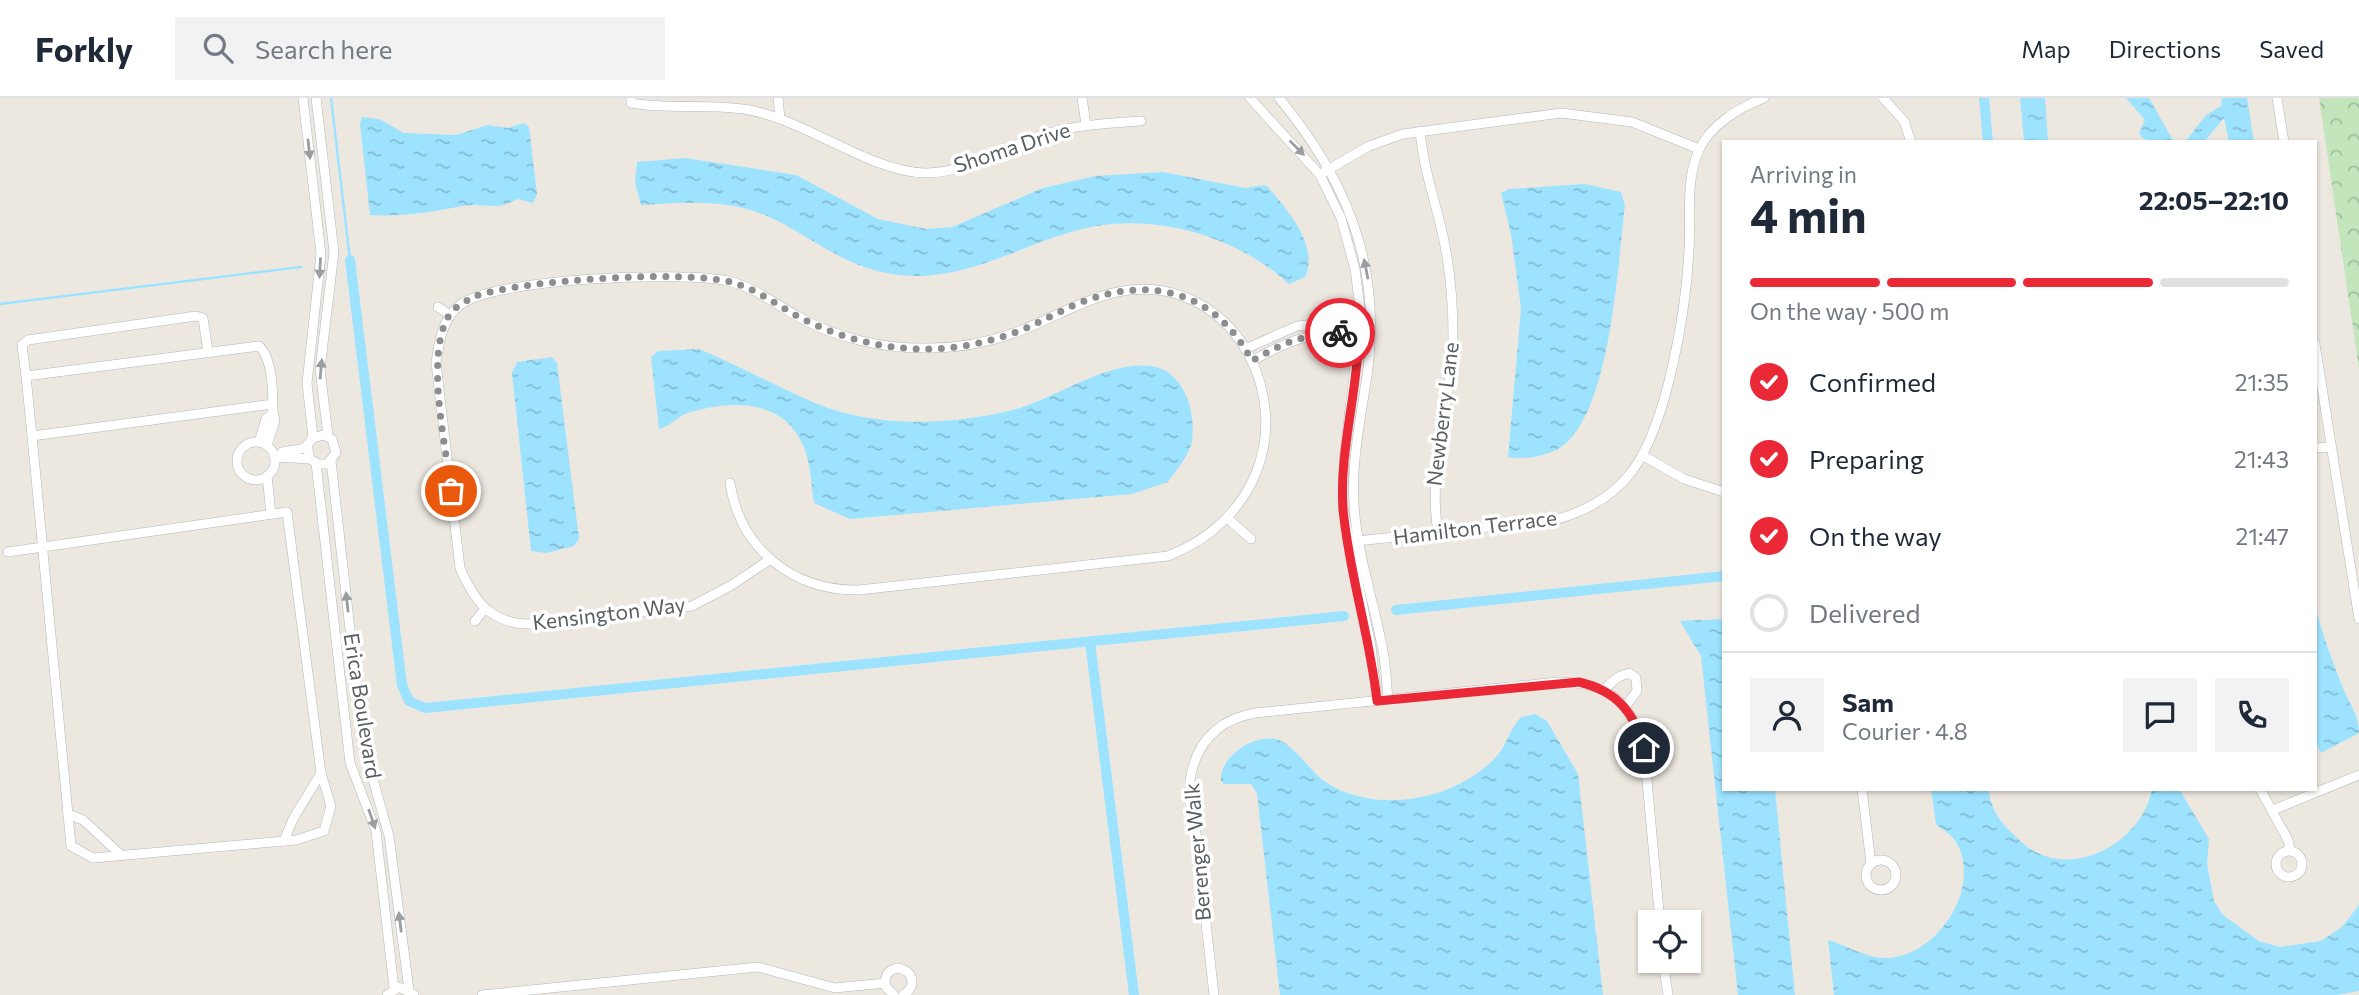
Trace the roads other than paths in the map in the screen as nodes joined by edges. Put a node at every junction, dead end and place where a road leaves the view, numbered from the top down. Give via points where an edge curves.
1 (303, 98) edge
2 (316, 98) edge
3 (631, 98) edge
4 (778, 98) edge
5 (1082, 98) edge
6 (1251, 98) edge
7 (1279, 98) edge
8 (1764, 98) edge
9 (2277, 98) edge
10 (1888, 99) edge
11 (780, 119) junction
12 (1141, 121) dead end
13 (1086, 125) junction
14 (1420, 131) junction
15 (1910, 140) edge
16 (2284, 140) edge
17 (1699, 149) junction
18 (1324, 172) junction
19 (438, 307) dead end
20 (450, 315) junction
21 (1359, 328) junction
22 (1371, 328) junction
23 (1245, 349) junction
24 (208, 352) junction
25 (2317, 357) edge
26 (1252, 361) junction
27 (26, 376) junction
28 (273, 408) junction
29 (32, 436) junction
30 (328, 436) junction
31 (313, 438) junction
32 (263, 443) junction
33 (307, 447) junction
34 (2331, 447) junction
35 (2317, 448) edge
36 (1642, 455) junction
37 (277, 457) junction
38 (313, 461) junction
39 (331, 461) junction
40 (267, 477) junction
41 (730, 483) dead end
42 (1722, 491) edge
43 (271, 514) junction
44 (1227, 518) junction
45 (1438, 533) junction
46 (1251, 539) dead end
47 (1353, 542) junction
48 (43, 547) junction
49 (8, 552) dead end
50 (769, 560) junction
51 (2351, 577) junction
52 (2359, 602) edge
53 (484, 610) junction
54 (2359, 620) edge
55 (475, 621) dead end
56 (1604, 689) junction
57 (1388, 699) junction
58 (1377, 701) junction
59 (1625, 707) junction
60 (321, 773) junction
61 (2359, 775) edge
62 (1862, 791) edge
63 (2261, 791) edge
64 (2273, 810) junction
65 (68, 814) junction
66 (284, 841) junction
67 (2290, 850) dead end
68 (121, 855) junction
69 (1871, 864) dead end
70 (1659, 910) edge
71 (1665, 973) edge
72 (885, 983) junction
73 (391, 992) edge
74 (411, 992) edge
75 (482, 995) edge
76 (894, 995) edge
77 (903, 995) edge
78 (1214, 995) edge
79 (1668, 995) edge

1 -> 31 street via 321,254 307,383
30 -> 2 street via 320,369 334,252
3 - 11 street, Shoma Drive via 631,103 646,106 687,104 749,110
4 - 11 street
5 - 13 street, Shoma Drive
6 -> 18 street
7 - 18 street
8 - 17 street via 1730,116
9 - 16 street
10 - 15 street via 1904,121
11 - 13 street, Shoma Drive via 899,170 925,173 951,170 1005,147
12 - 13 street, Shoma Drive
14 - 17 street via 1585,114 1644,126
14 - 18 street via 1369,145
14 - 45 street, Newberry Lane via 1452,305 1452,366 1433,489
17 - 36 street, Hamilton Terrace via 1681,321 1665,390
18 - 21 street via 1349,243 1359,291
22 -> 18 street via 1371,299 1354,220
19 - 20 street
20 - 23 street via 477,296 529,287 624,278 714,278 747,287 843,336 892,347 942,348 991,340 1084,301 1140,289 1173,293 1204,306 1230,327
20 - 53 street via 436,363 460,568
21 - 22 street
21 - 23 street via 1297,326
21 - 26 street via 1304,336
21 - 47 street via 1344,460 1343,508
22 - 47 street via 1353,484
23 - 26 street
24 - 27 street
24 - 27 street via 203,318 196,316 27,340 22,345
24 - 28 street via 259,346 267,353
25 - 34 street
26 - 44 street via 1265,404 1265,439 1256,474
27 - 29 street
28 - 29 street
28 - 32 street via 275,421
29 - 48 street
30 - 31 street
30 - 39 street via 336,448
31 - 33 street
32 - 37 street
32 - 40 street via 243,447 238,464 249,478
33 - 37 street
33 - 38 street
34 - 35 street
34 - 51 street
36 - 42 street via 1684,479
36 - 45 street, Hamilton Terrace via 1612,493 1569,516
37 - 38 street
37 - 40 street
38 - 39 street
38 -> 73 street, Erica Boulevard via 350,763 376,831
74 -> 39 street, Erica Boulevard via 389,836 363,744
40 - 43 street
41 - 50 street via 742,522
43 - 48 street
43 - 60 street via 287,512
44 - 46 street
44 - 50 street via 1200,541 1168,556 859,590 811,584
45 - 47 street, Hamilton Terrace
47 - 57 street via 1382,645
47 - 58 street
48 - 49 street
48 - 65 street
50 - 53 street, Kensington Way via 692,606 533,624 509,622
51 - 52 street
51 - 54 street
53 - 55 street
56 - 57 street, Berenger Walk via 1558,682
56 - 59 street, Berenger Walk
56 - 59 street via 1622,674 1636,678 1637,691
57 - 58 street, Berenger Walk
58 - 78 street, Berenger Walk via 1241,716 1217,728 1197,753 1190,795
59 - 70 street, Berenger Walk via 1644,748
60 - 66 street
60 - 66 street via 331,806 324,831
61 - 64 street
62 - 69 street
63 - 64 street
64 - 67 street
65 - 68 street via 83,820
65 - 68 street via 71,846 93,858
66 - 68 street
71 - 79 street
72 - 75 street via 835,988 758,967
72 - 76 street
72 - 77 street via 894,968 908,971 912,985
73 - 74 street

